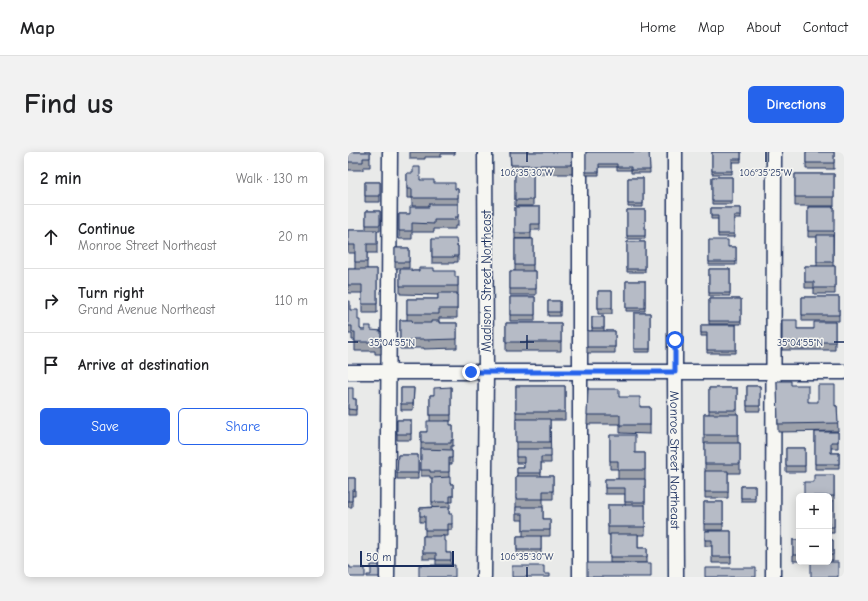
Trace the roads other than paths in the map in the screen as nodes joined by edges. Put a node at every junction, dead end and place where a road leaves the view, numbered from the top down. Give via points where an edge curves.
1 (390, 152) edge
2 (485, 152) edge
3 (580, 152) edge
4 (675, 152) edge
5 (774, 152) edge
6 (348, 372) edge
7 (388, 372) junction
8 (486, 372) junction
9 (579, 372) junction
10 (675, 372) junction
11 (774, 372) junction
12 (844, 372) edge
13 (387, 577) edge
14 (484, 577) edge
15 (580, 577) edge
16 (676, 577) edge
17 (773, 577) edge

1 - 7 street
2 - 8 street, Madison Street Northeast
3 - 9 street
4 - 10 street, Monroe Street Northeast
5 - 11 street
6 - 7 street
7 - 8 street
7 - 13 street
8 - 9 street
8 - 14 street, Madison Street Northeast
9 - 10 street
9 - 15 street
10 - 11 street
10 - 16 street, Monroe Street Northeast
11 - 12 street
11 - 17 street

